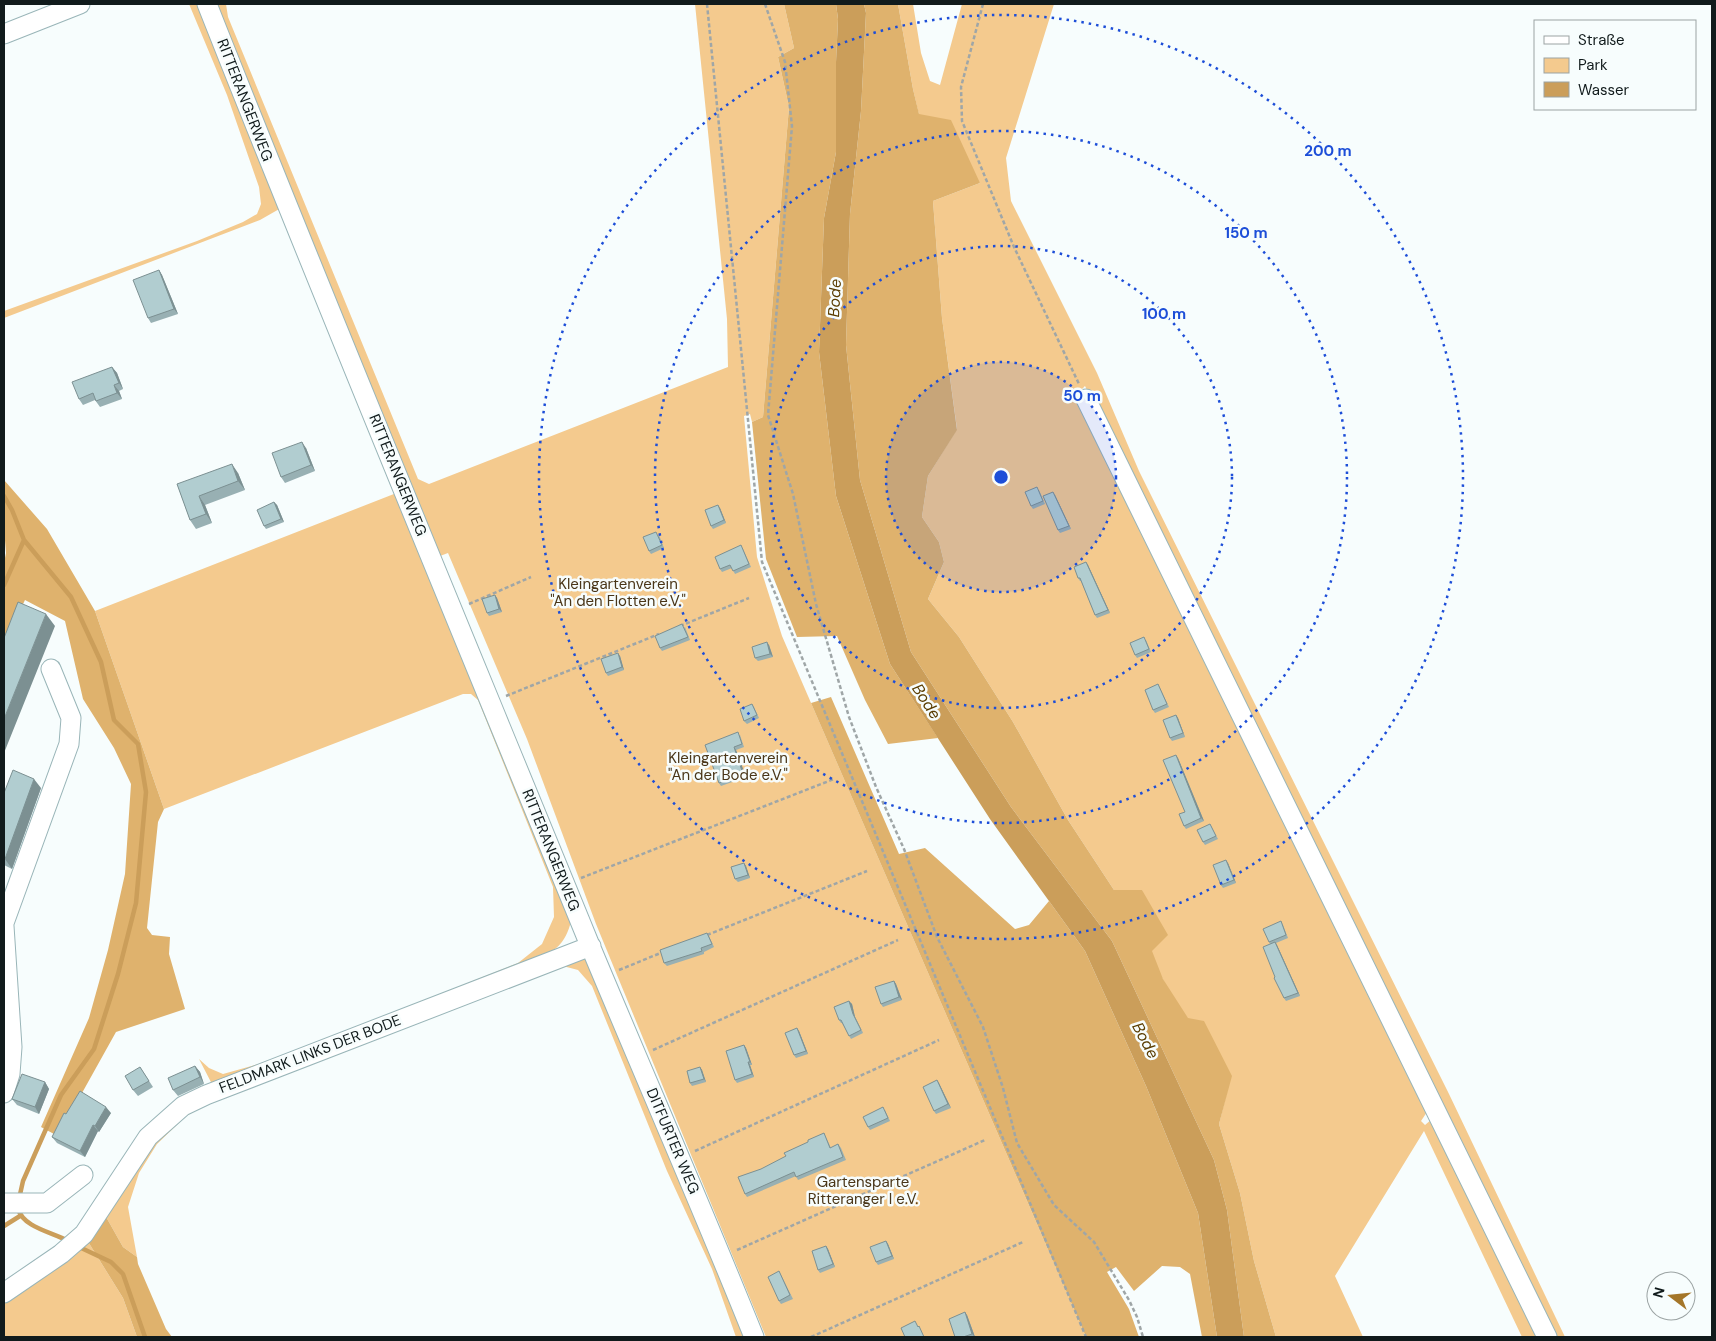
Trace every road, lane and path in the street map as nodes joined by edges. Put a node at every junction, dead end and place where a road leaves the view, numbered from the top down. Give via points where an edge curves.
1 (80, 4) edge
2 (208, 4) edge
3 (707, 4) edge
4 (765, 4) edge
5 (983, 4) edge
6 (4, 34) edge
7 (1086, 399) joint
8 (532, 577) dead end
9 (749, 598) dead end
10 (453, 610) junction
11 (677, 627) edge
12 (659, 634) edge
13 (51, 669) dead end
14 (491, 702) junction
15 (834, 780) dead end
16 (867, 871) dead end
17 (566, 884) junction
18 (10, 886) edge
19 (4, 925) edge
20 (700, 938) edge
21 (898, 940) dead end
22 (591, 946) junction
23 (663, 952) edge
24 (604, 976) junction
25 (939, 1040) dead end
26 (638, 1056) junction
27 (4, 1093) edge
28 (985, 1140) dead end
29 (680, 1157) junction
30 (83, 1175) dead end
31 (13, 1204) edge
32 (1023, 1242) dead end
33 (722, 1257) junction
34 (4, 1293) edge
35 (754, 1337) edge
36 (811, 1337) edge
37 (1086, 1337) edge
38 (1143, 1337) edge
39 (1547, 1337) edge

1 - 6 lane
2 - 10 lane, RITTERANGERWEG via 289,212
3 - 37 path via 762,562
4 - 38 path via 785,62 792,126 768,415 793,494 816,604 852,726 876,787 904,849 937,937 983,1027 1003,1088 1016,1144 1054,1205 1094,1242 1129,1300
5 - 7 path via 961,87 962,121 1014,247
7 - 39 lane
8 - 10 path
9 - 11 path
10 - 14 lane, RITTERANGERWEG
12 - 14 path
13 - 18 lane via 71,718 69,744
14 - 17 lane, RITTERANGERWEG
15 - 17 path
16 - 20 path
17 - 22 lane, RITTERANGERWEG
18 - 19 lane
19 - 27 lane via 12,1047 10,1074
21 - 26 path
22 - 24 lane, DITFURTER WEG
22 - 34 lane, FELDMARK LINKS DER BODE via 206,1094 183,1106 148,1137 84,1234
23 - 24 path
24 - 26 lane, DITFURTER WEG
25 - 29 path
26 - 29 lane, DITFURTER WEG
28 - 33 path
29 - 33 lane, DITFURTER WEG
30 - 31 lane via 47,1204
32 - 36 path
33 - 35 lane, DITFURTER WEG

